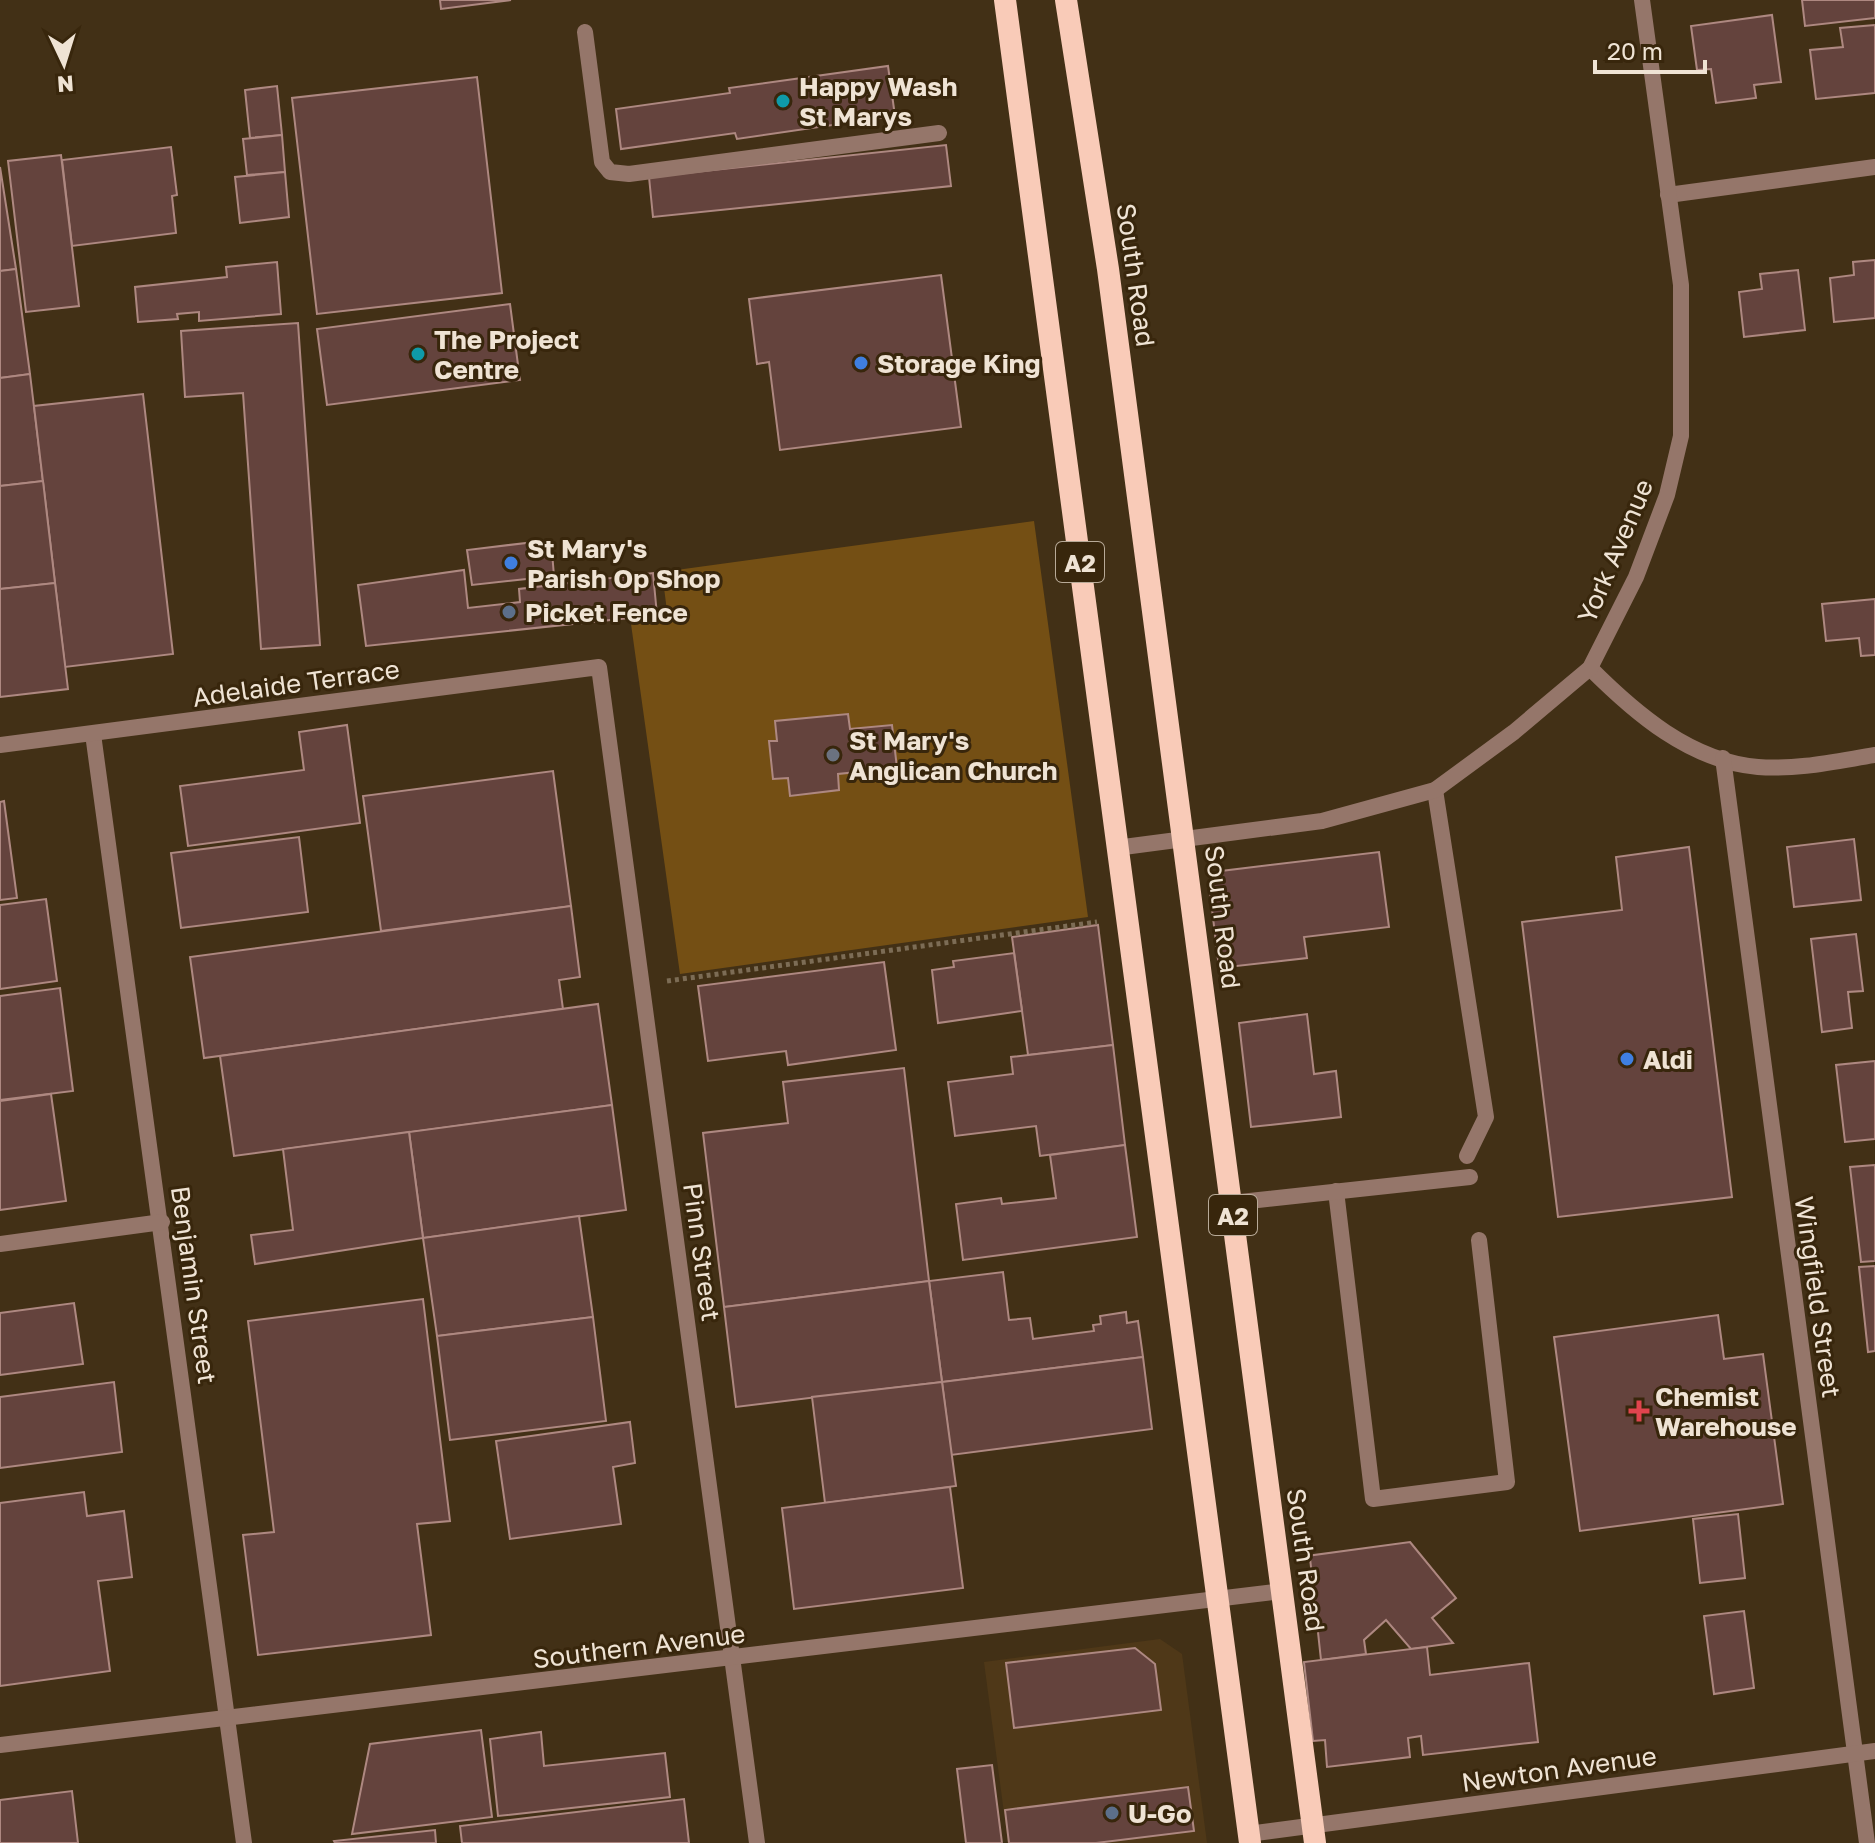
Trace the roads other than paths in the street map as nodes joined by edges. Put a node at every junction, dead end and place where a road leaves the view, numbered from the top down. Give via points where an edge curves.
1 (1005, 0) edge
2 (1066, 0) edge
3 (1642, 0) edge
4 (585, 32) dead end
5 (939, 133) dead end
6 (1875, 167) edge
7 (1668, 195) junction
8 (599, 667) joint
9 (1590, 668) junction
10 (93, 734) junction
11 (0, 745) edge
12 (1875, 755) edge
13 (1723, 758) junction
14 (1435, 790) junction
15 (1184, 839) junction
16 (1116, 848) junction
17 (1467, 1156) dead end
18 (1470, 1177) dead end
19 (1336, 1191) junction
20 (1231, 1203) junction
21 (162, 1222) junction
22 (1479, 1240) dead end
23 (0, 1244) edge
24 (1282, 1591) junction
25 (1217, 1598) junction
26 (732, 1659) junction
27 (228, 1718) junction
28 (0, 1745) edge
29 (1875, 1751) edge
30 (1855, 1754) junction
31 (1314, 1834) edge
32 (1249, 1838) edge
33 (244, 1843) edge
34 (757, 1843) edge
35 (1867, 1843) edge

1 - 16 highway, A2
2 - 15 highway, South Road / A2 via 1108,269
3 - 7 street, York Avenue
4 - 5 street via 602,162 619,175
6 - 7 street
7 - 9 street, York Avenue via 1681,285 1681,436 1667,495 1636,577
8 - 10 street, Adelaide Terrace
8 - 26 street, Pinn Street
9 - 13 street via 1633,711 1688,746
9 - 14 street, York Avenue
10 - 11 street, Adelaide Terrace
10 - 21 street, Benjamin Street
12 - 13 street via 1756,767
13 - 30 street, Wingfield Street
14 - 15 street, York Avenue via 1322,821
14 - 17 street via 1486,1117
15 - 16 street, York Avenue
15 - 20 highway, South Road / A2
16 - 25 highway, A2
18 - 19 street
19 - 20 street
19 - 22 street via 1373,1499 1507,1482
20 - 24 highway, South Road / A2
21 - 23 street
21 - 27 street, Benjamin Street
24 - 25 street, Southern Avenue
24 - 31 highway, South Road / A2
25 - 26 street, Southern Avenue
25 - 32 highway, A2
26 - 27 street, Southern Avenue
26 - 34 street, Pinn Street
27 - 28 street, Southern Avenue
27 - 33 street, Benjamin Street
29 - 30 street, Newton Avenue
30 - 31 street, Newton Avenue
30 - 35 street, Wingfield Street
31 - 32 street, Newton Avenue

